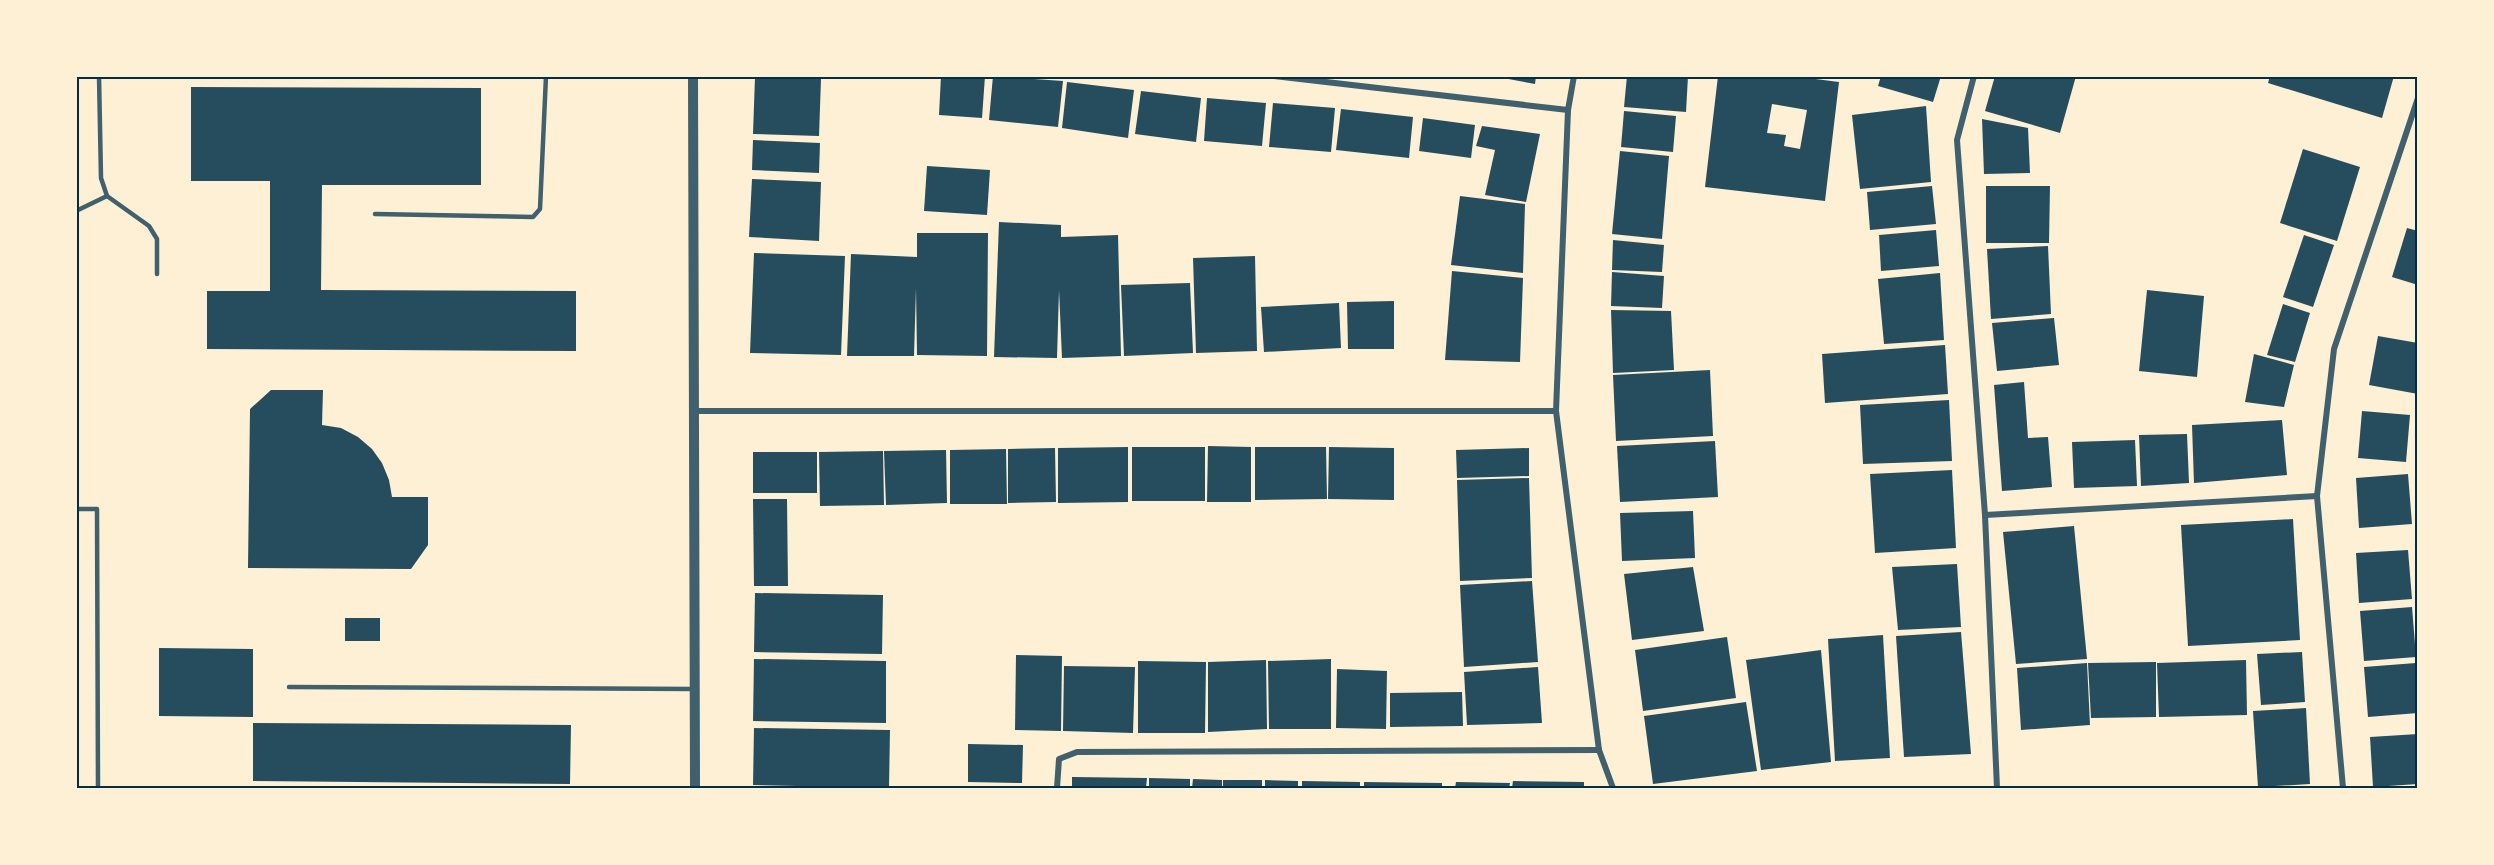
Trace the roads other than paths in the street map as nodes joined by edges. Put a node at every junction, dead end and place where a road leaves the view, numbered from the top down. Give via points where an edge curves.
1 (99, 76) edge
2 (546, 76) edge
3 (693, 76) edge
4 (1274, 76) edge
5 (1574, 76) edge
6 (1974, 76) edge
7 (2418, 98) edge
8 (1568, 110) junction
9 (107, 196) junction
10 (76, 212) edge
11 (375, 214) dead end
12 (157, 274) dead end
13 (693, 411) junction
14 (1556, 411) junction
15 (2317, 496) junction
16 (76, 509) edge
17 (1985, 514) junction
18 (289, 687) dead end
19 (694, 689) junction
20 (1599, 750) junction
21 (98, 789) edge
22 (695, 789) edge
23 (1057, 789) edge
24 (1613, 789) edge
25 (1997, 789) edge
26 (2343, 789) edge

1 - 9 lane via 101,178
2 - 11 lane via 540,209 532,218
3 - 13 street
4 - 8 street
5 - 8 street
6 - 17 street via 1957,140
7 - 15 street via 2334,349
8 - 14 street
9 - 10 lane
9 - 12 lane via 150,226 158,239
13 - 14 street
13 - 19 street
14 - 20 street
15 - 17 street
15 - 26 street
16 - 21 lane via 97,508
17 - 25 street
18 - 19 lane
19 - 22 street
20 - 23 street via 1077,752 1059,759
20 - 24 street

